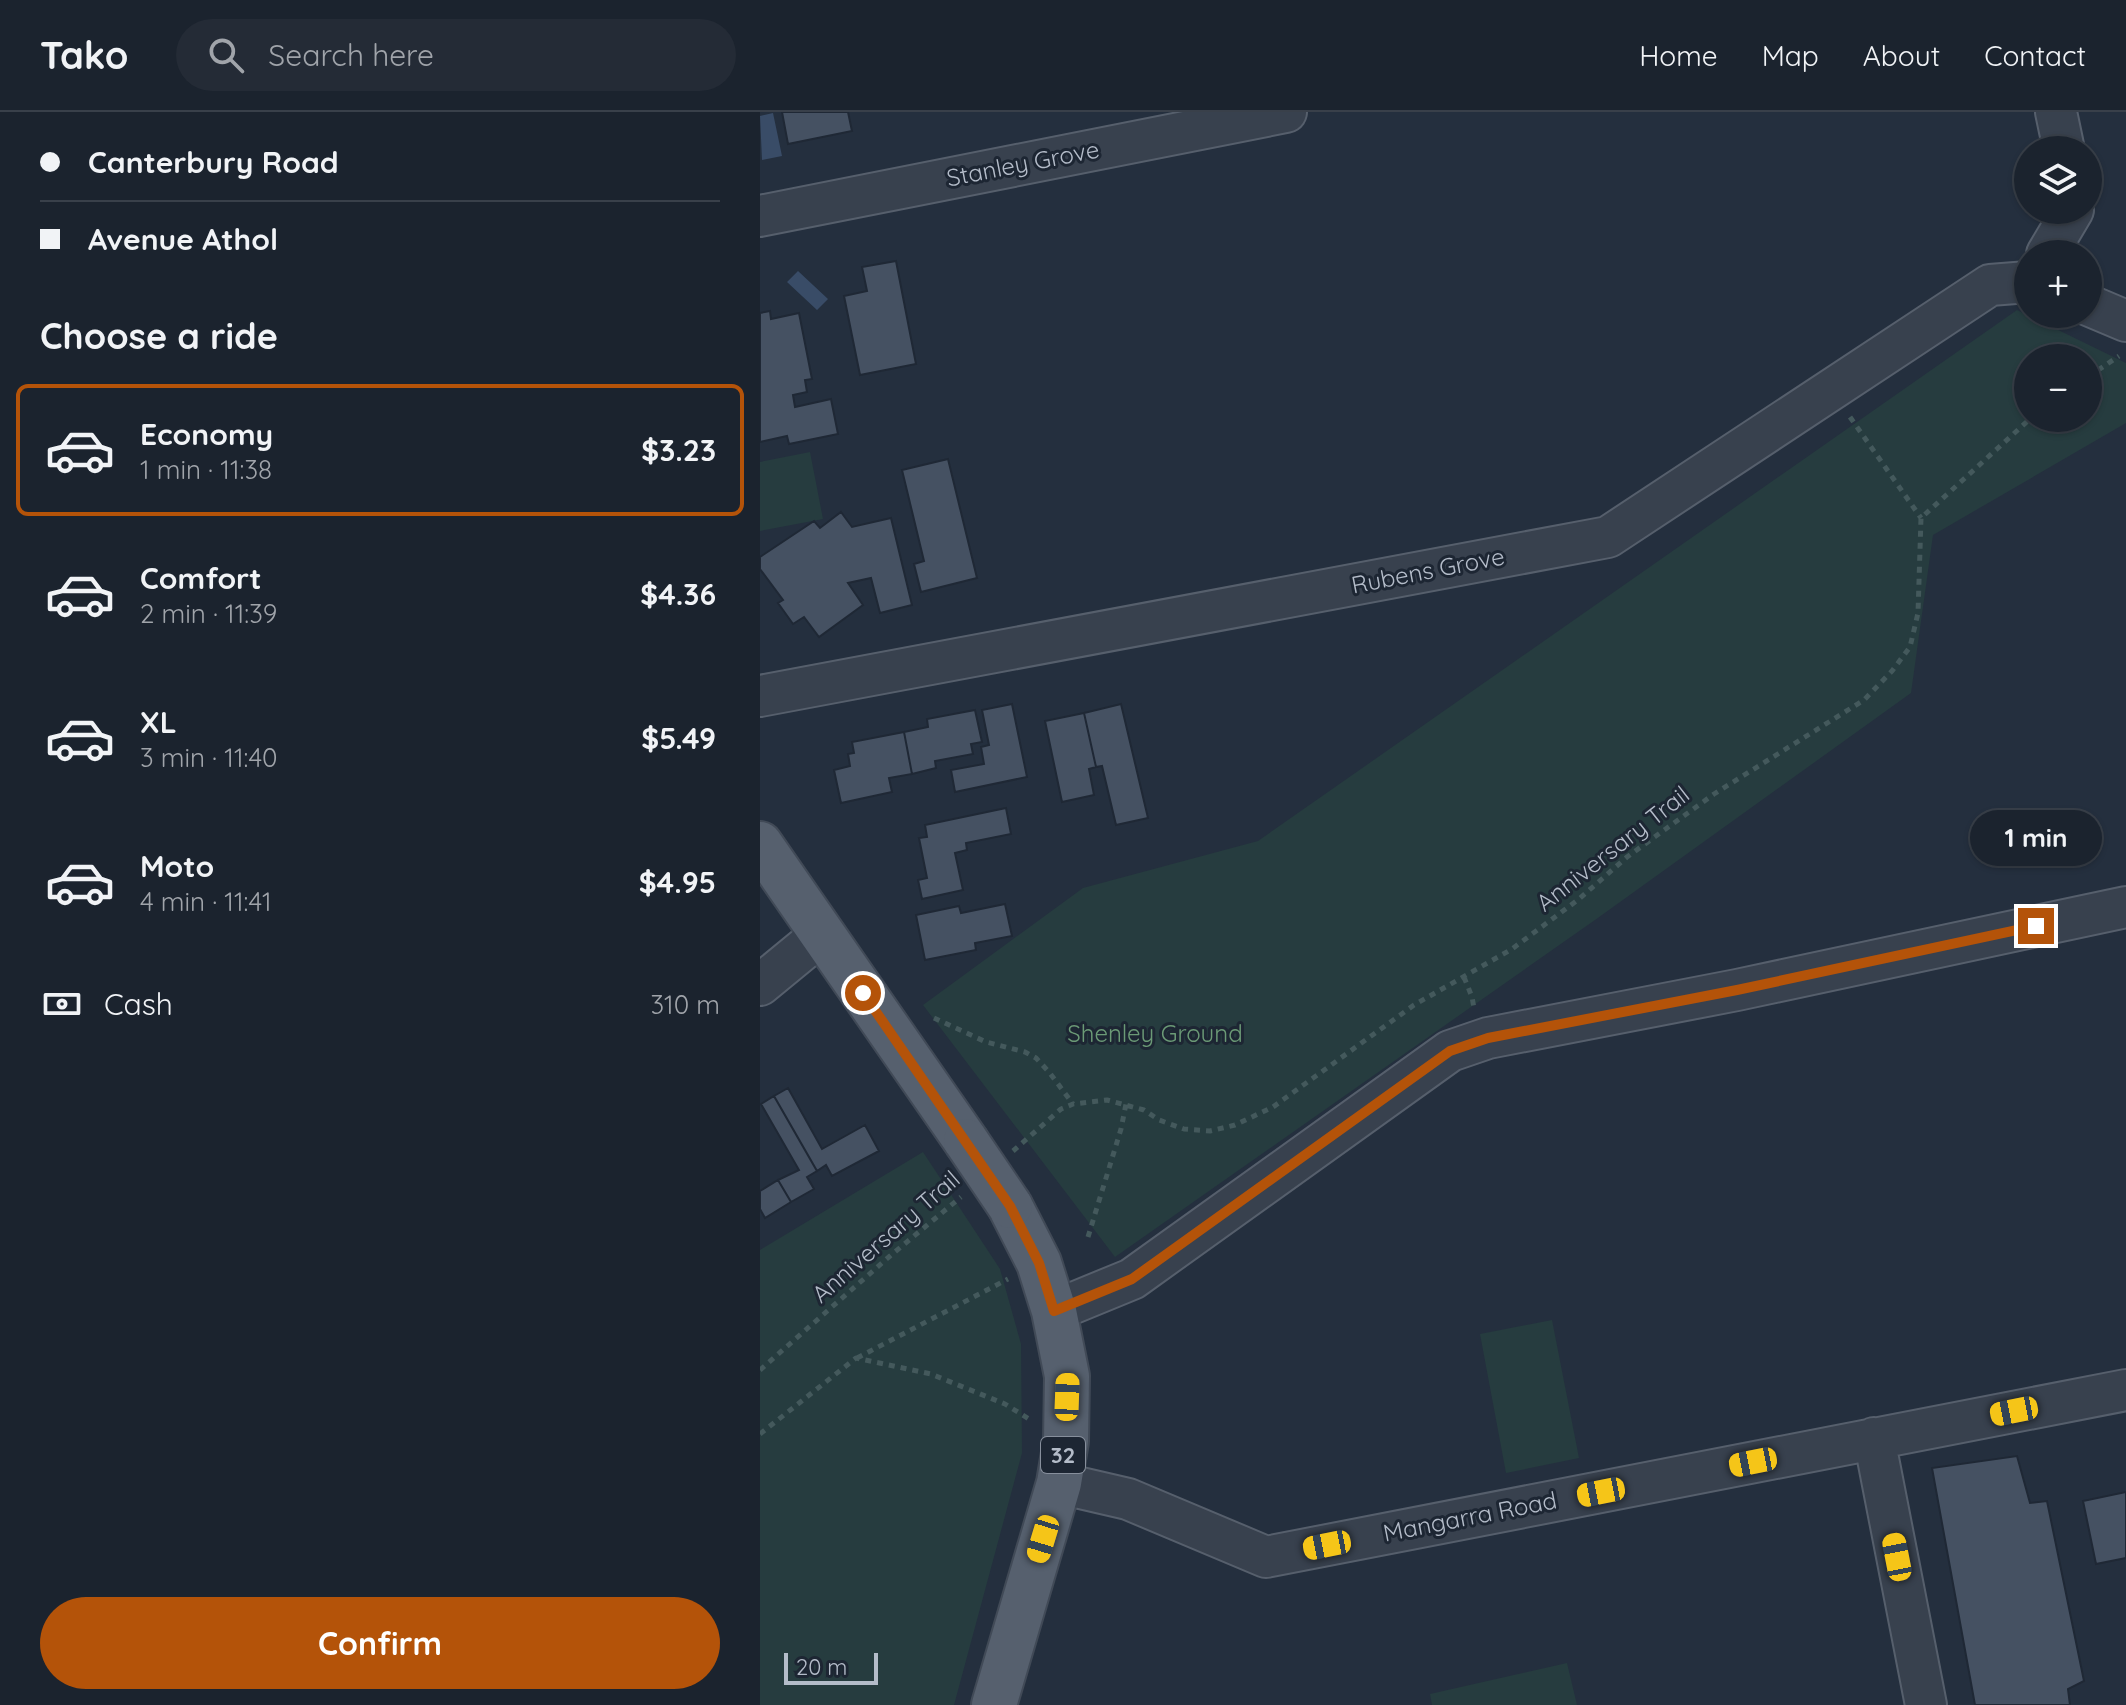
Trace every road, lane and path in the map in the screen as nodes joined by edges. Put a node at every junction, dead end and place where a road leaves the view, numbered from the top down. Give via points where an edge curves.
1 (1286, 112) edge
2 (2056, 112) edge
3 (2061, 136) edge
4 (760, 216) edge
5 (2014, 283) edge
6 (2102, 311) edge
7 (2126, 321) edge
8 (2126, 351) edge
9 (2102, 367) edge
10 (1831, 391) junction
11 (2016, 432) edge
12 (1921, 518) junction
13 (760, 696) edge
14 (760, 844) edge
15 (2126, 907) edge
16 (822, 934) junction
17 (1464, 977) junction
18 (760, 985) edge
19 (1474, 1009) dead end
20 (934, 1018) dead end
21 (1073, 1104) junction
22 (1126, 1104) junction
23 (1007, 1156) dead end
24 (961, 1197) dead end
25 (1088, 1237) dead end
26 (1039, 1263) junction
27 (1054, 1311) junction
28 (856, 1358) junction
29 (760, 1370) edge
30 (2126, 1390) edge
31 (760, 1434) edge
32 (1874, 1438) junction
33 (1066, 1441) junction
34 (1059, 1483) junction
35 (994, 1705) edge
36 (1926, 1705) edge

1 - 4 street, Stanley Grove
2 - 3 street
5 - 10 street, Rubens Grove via 1990,285
6 - 7 street
8 - 9 path
10 - 12 path
10 - 13 street, Rubens Grove via 1608,537
11 - 12 path
12 - 17 path, Anniversary Trail via 1918,613 1910,647 1864,700 1714,794 1512,949
14 - 16 main road, 32
15 - 27 street via 1488,1038 1450,1051 1132,1279
16 - 18 street
16 - 26 main road, 32, bridge via 1010,1206
17 - 19 path
17 - 22 path, Anniversary Trail via 1414,1005 1273,1107 1235,1125 1210,1131 1184,1129
20 - 21 path via 1036,1058
21 - 22 path, Anniversary Trail
21 - 23 path
22 - 25 path
24 - 29 path, Anniversary Trail
26 - 27 main road, 32
26 - 28 path
27 - 33 main road, 32 via 1067,1376
28 - 31 path
28 - 33 path via 931,1374 1005,1404
30 - 32 street, Mangarra Road
32 - 34 street, Mangarra Road via 1266,1557 1128,1499
32 - 36 street
33 - 34 main road, 32
34 - 35 main road, 32

